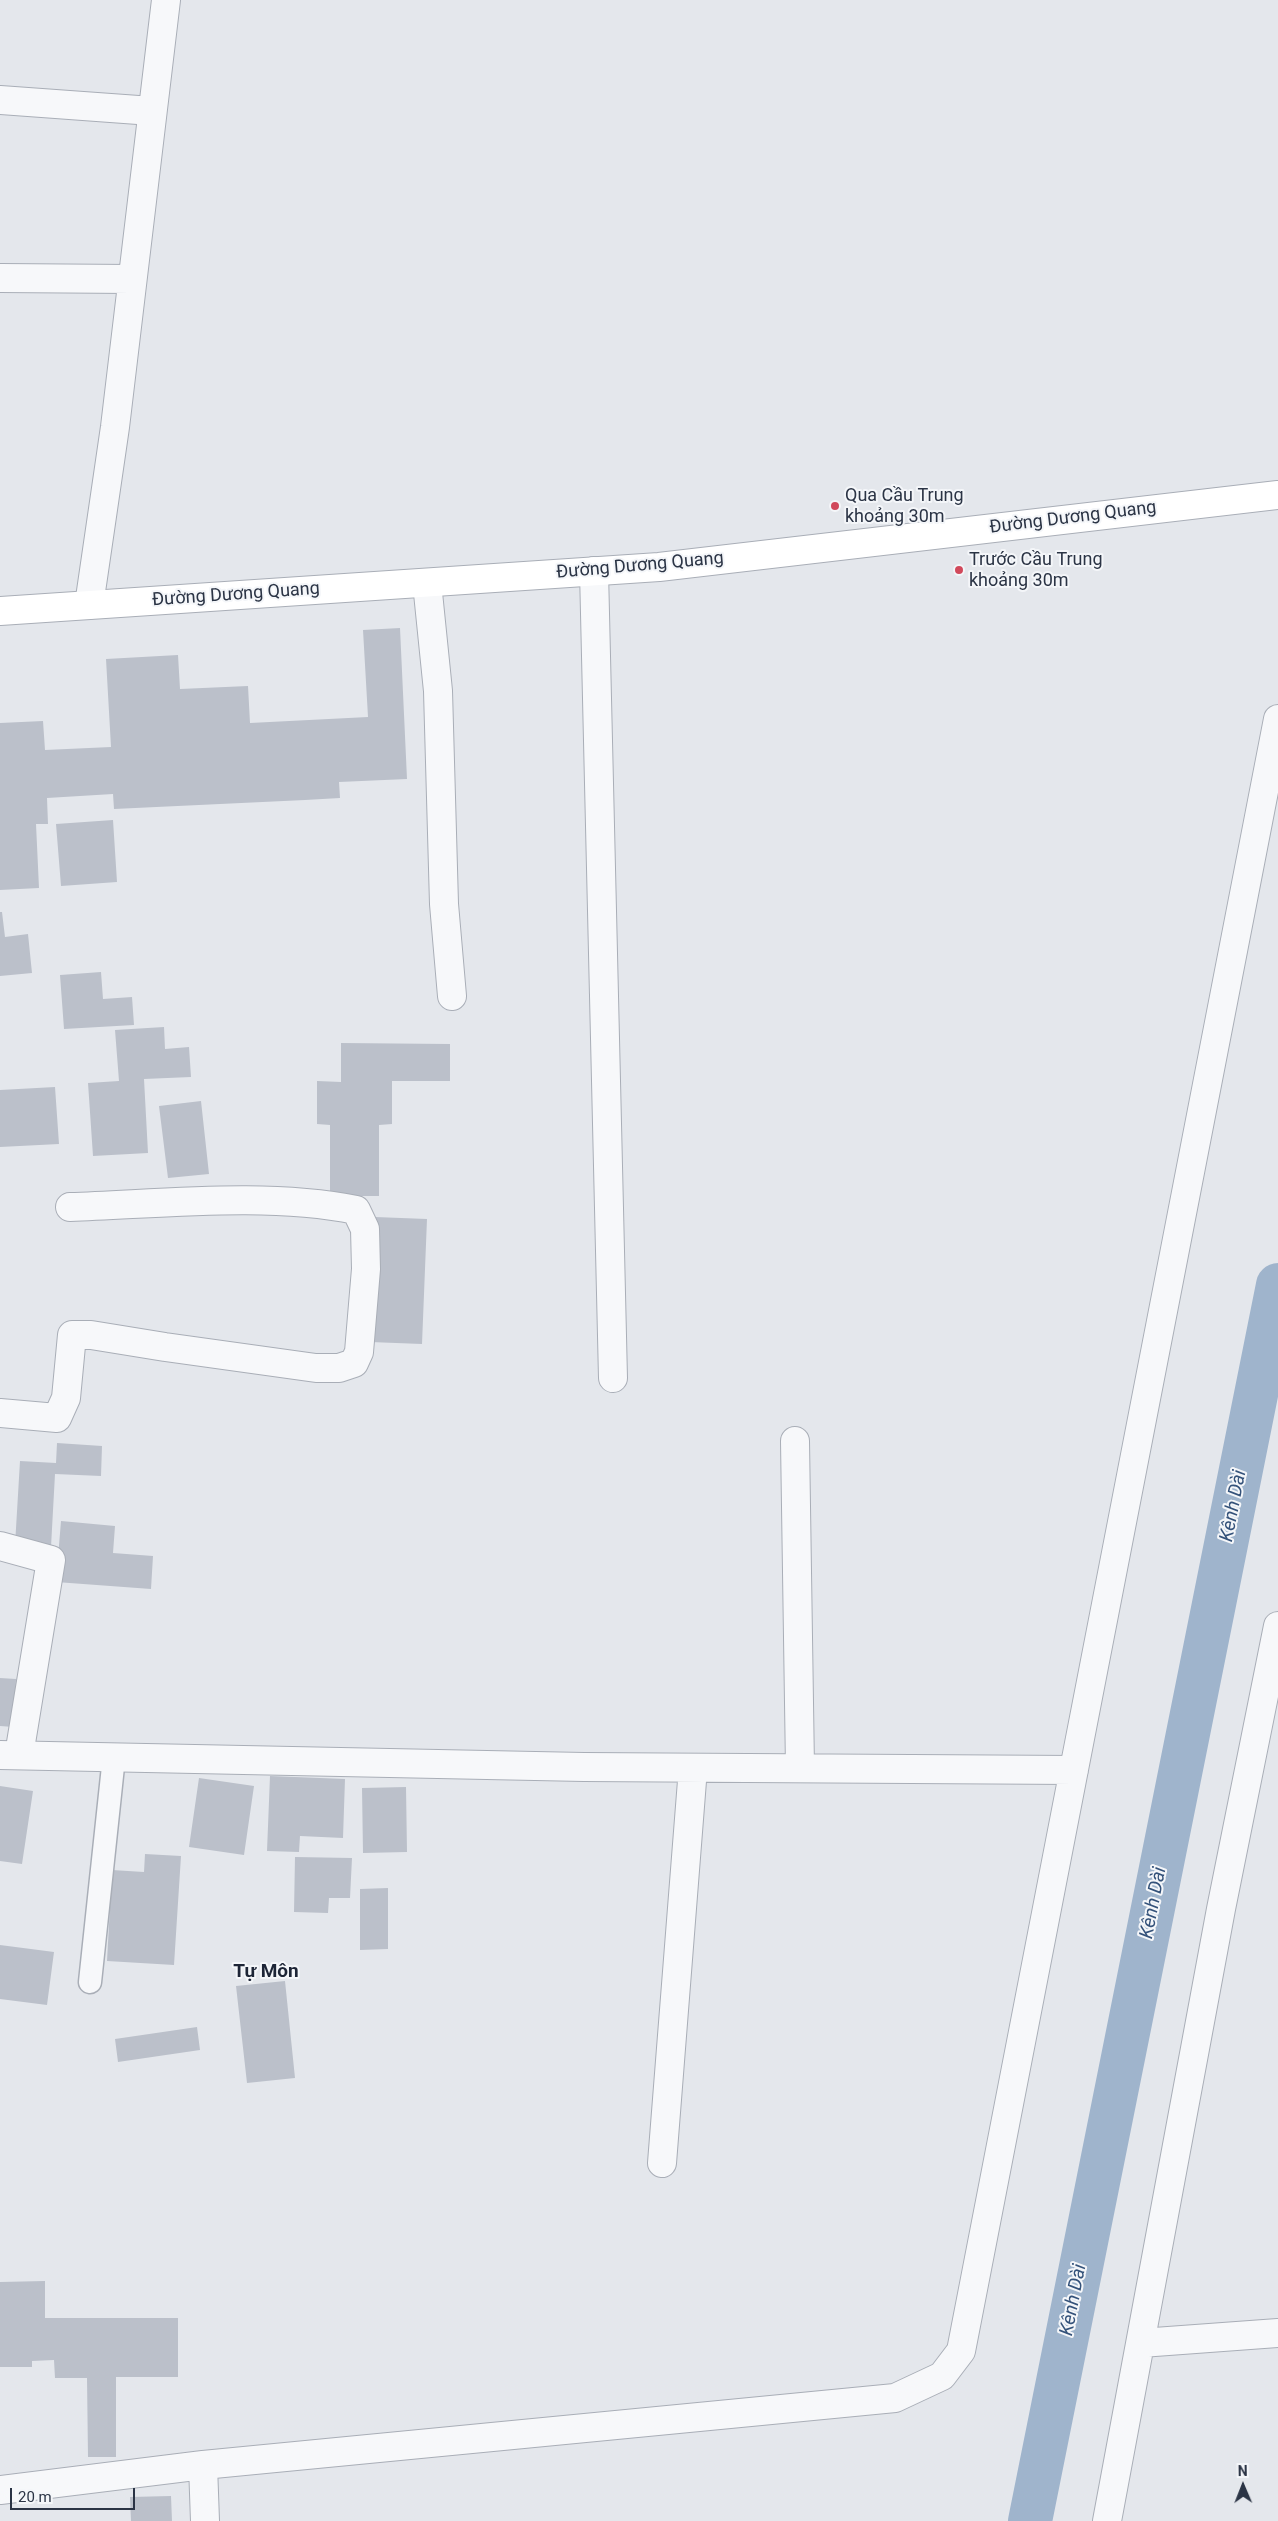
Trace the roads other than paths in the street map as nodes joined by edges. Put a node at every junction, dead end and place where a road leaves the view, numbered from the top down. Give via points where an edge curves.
1 (166, 0) edge
2 (0, 100) edge
3 (152, 111) junction
4 (0, 278) edge
5 (131, 278) junction
6 (1278, 495) edge
7 (594, 571) junction
8 (427, 583) junction
9 (89, 605) junction
10 (0, 611) edge
11 (1278, 719) edge
12 (452, 996) dead end
13 (70, 1207) dead end
14 (613, 1378) dead end
15 (0, 1413) edge
16 (795, 1441) dead end
17 (0, 1546) edge
18 (1278, 1626) edge
19 (10, 1755) edge
20 (114, 1757) junction
21 (693, 1768) junction
22 (800, 1768) junction
23 (1074, 1770) junction
24 (90, 1982) dead end
25 (662, 2164) dead end
26 (1278, 2334) edge
27 (1140, 2343) junction
28 (203, 2465) junction
29 (0, 2490) edge
30 (205, 2521) edge
31 (1107, 2521) edge

1 - 3 street
2 - 3 street
3 - 5 street
4 - 5 street
5 - 9 street via 115,427
6 - 7 street, Đường Dương Quang via 659,567
7 - 8 street, Đường Dương Quang
7 - 14 street
8 - 9 street, Đường Dương Quang
8 - 12 street via 438,692 444,904
9 - 10 street, Đường Dương Quang
11 - 23 street
13 - 15 street via 231,1202 326,1204 356,1210 365,1229 366,1269 359,1352 354,1364 316,1368 91,1335 72,1335 66,1398 58,1418
16 - 22 street
17 - 19 street via 52,1560
18 - 27 street
19 - 20 street
20 - 21 street
20 - 24 lane
21 - 22 street
21 - 25 street
22 - 23 street
23 - 28 street via 961,2352 942,2376 896,2398
26 - 27 street
27 - 31 street
28 - 29 street
28 - 30 street

